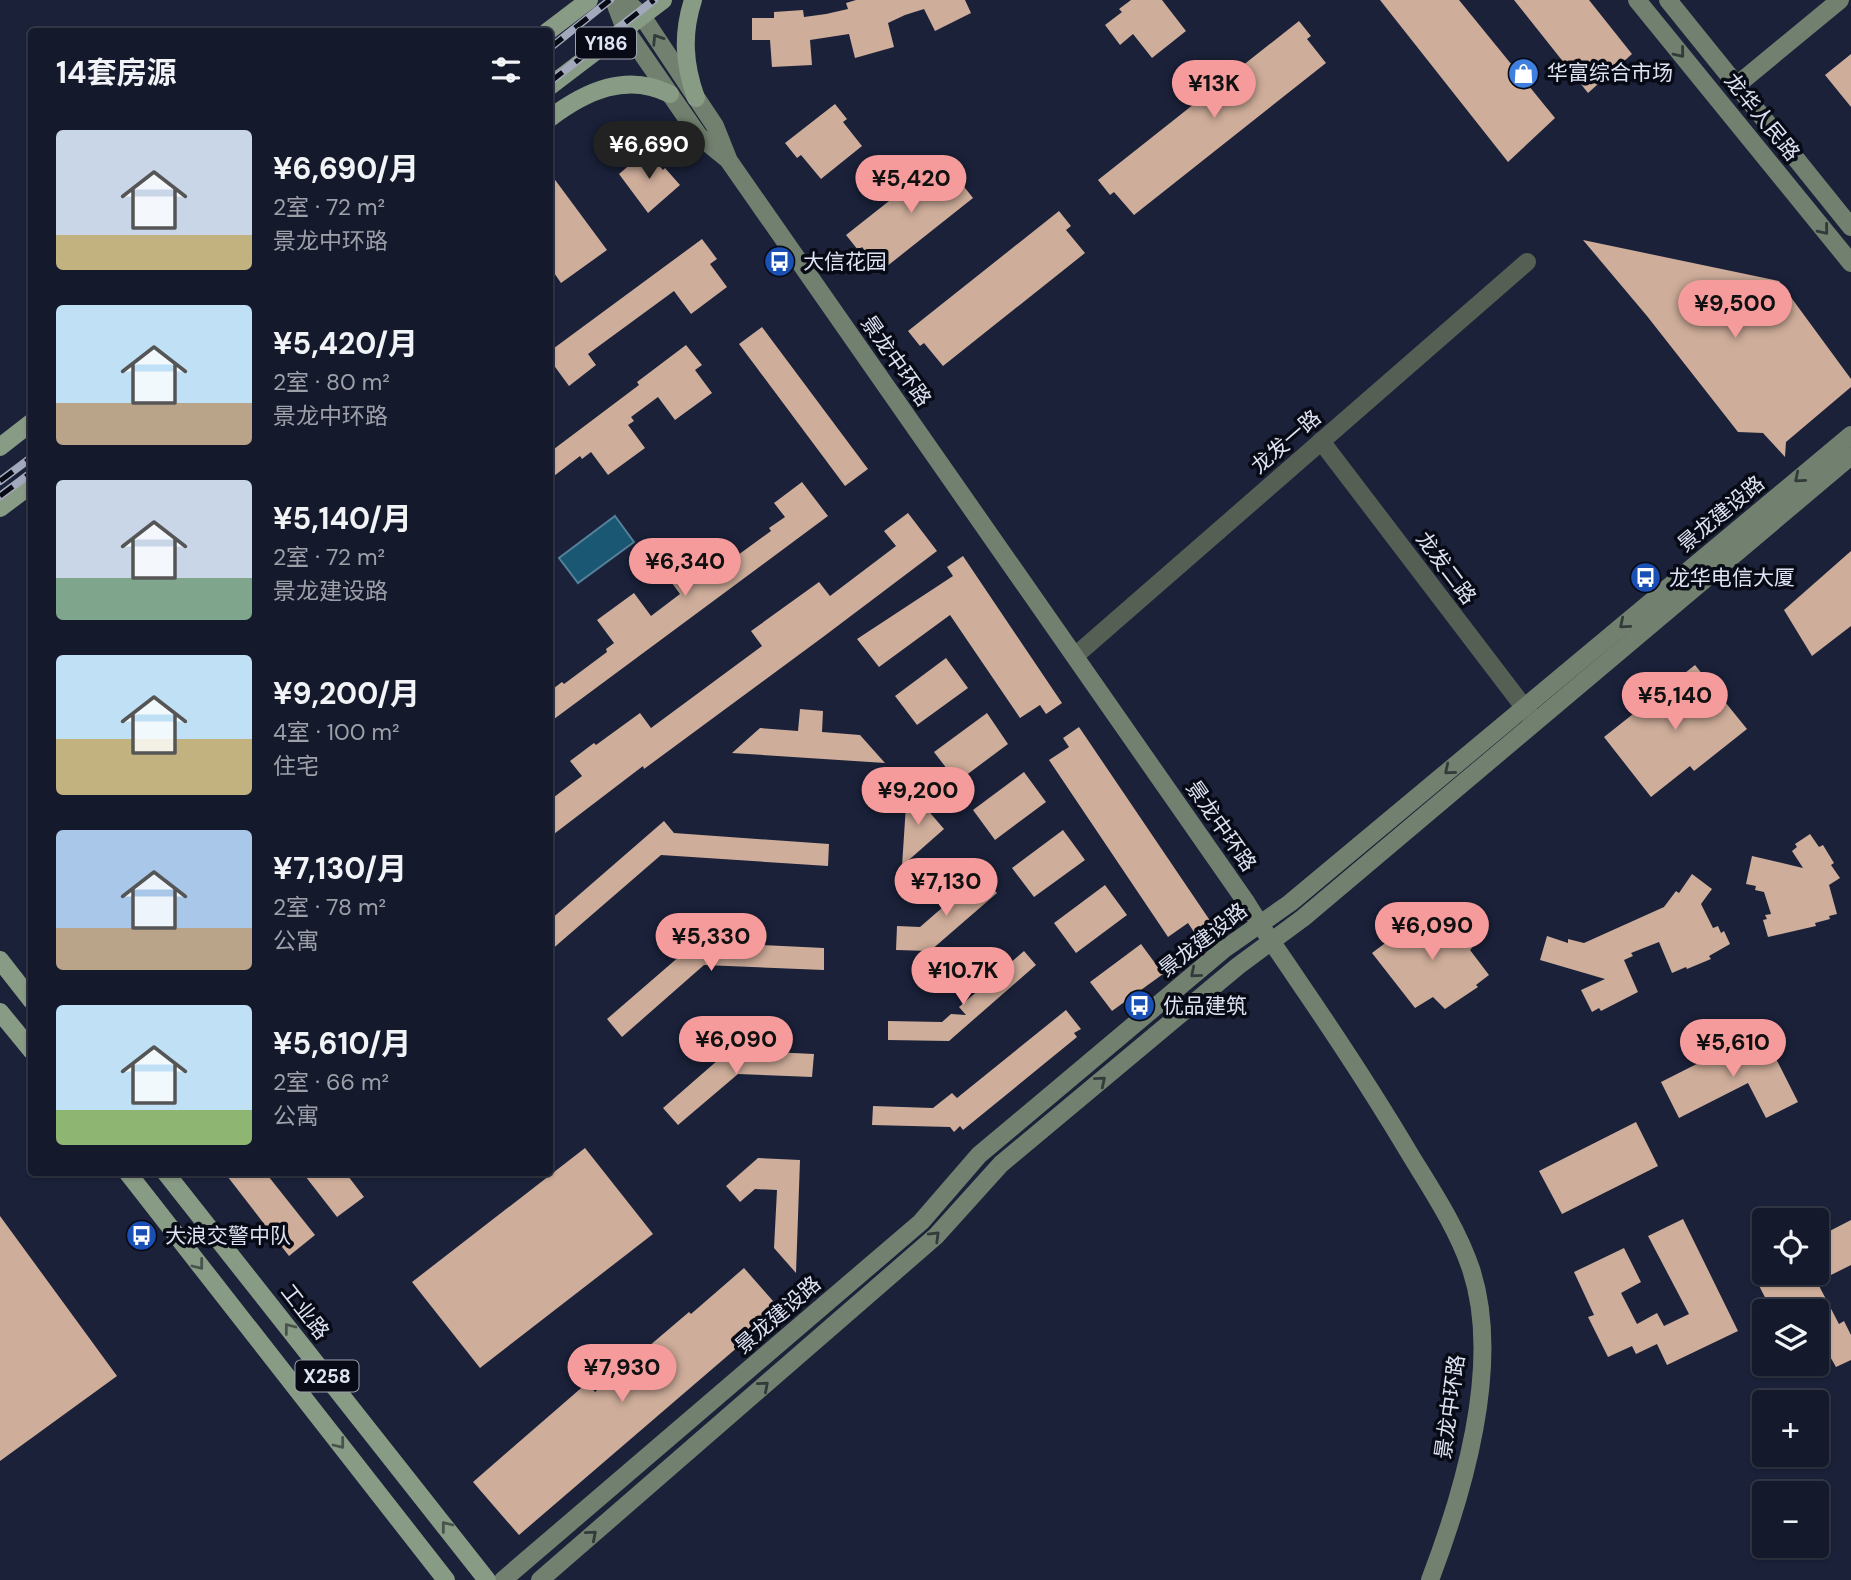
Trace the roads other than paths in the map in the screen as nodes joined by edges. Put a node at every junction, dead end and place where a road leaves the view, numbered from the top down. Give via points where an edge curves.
1 (589, 0) edge
2 (614, 0) edge
3 (625, 0) edge
4 (663, 0) edge
5 (693, 0) edge
6 (1637, 0) edge
7 (1668, 0) edge
8 (1840, 0) edge
9 (642, 16) junction
10 (552, 28) edge
11 (625, 29) junction
12 (553, 84) edge
13 (1737, 85) junction
14 (670, 94) junction
15 (696, 97) junction
16 (553, 116) edge
17 (729, 160) junction
18 (1851, 227) edge
19 (1527, 262) dead end
20 (1851, 263) edge
21 (28, 425) edge
22 (1851, 435) edge
23 (1321, 441) junction
24 (0, 447) edge
25 (1851, 456) edge
26 (28, 487) edge
27 (0, 508) edge
28 (1075, 656) junction
29 (1530, 715) junction
30 (1259, 925) junction
31 (1270, 942) junction
32 (0, 960) edge
33 (28, 996) edge
34 (0, 1012) edge
35 (28, 1047) edge
36 (130, 1176) edge
37 (168, 1176) edge
38 (446, 1580) edge
39 (487, 1580) edge
40 (503, 1580) edge
41 (540, 1580) edge
42 (1430, 1580) edge

1 - 10 main road, Y186
2 - 11 main road, 景龙中环路
3 - 9 main road, 景龙中环路
4 - 9 main road, Y186
5 - 15 main road via 685,55
6 -> 20 main road, 龙华人民路
7 - 13 main road, 龙华人民路
8 - 13 main road
9 - 11 main road, Y186
15 -> 9 main road, 景龙中环路
11 - 12 main road, Y186
11 - 14 main road, 景龙中环路
13 - 18 main road, 龙华人民路
14 - 16 main road via 643,85 610,86 591,91
14 - 17 main road, 景龙中环路 via 699,136
15 - 17 main road, 景龙中环路
17 - 28 main road, 景龙中环路
19 - 23 street, 龙发一路
21 - 24 main road
22 -> 29 main road, 景龙建设路
23 - 28 street, 龙发一路
23 - 29 street, 龙发二路
25 - 29 main road, 景龙建设路
26 - 27 main road
28 - 30 main road, 景龙中环路
29 -> 30 main road, 景龙建设路
29 - 31 main road, 景龙建设路 via 1303,918
30 - 31 main road, 景龙中环路
30 -> 40 main road, 景龙建设路 via 1223,950 979,1155 921,1222
41 -> 31 main road, 景龙建设路 via 936,1237 1001,1164
31 - 42 main road, 景龙中环路 via 1402,1140 1446,1213 1471,1270 1480,1330 1478,1398 1462,1479
32 - 33 main road
34 - 35 main road
36 -> 38 main road, X258
39 -> 37 main road, 工业路 / X258

